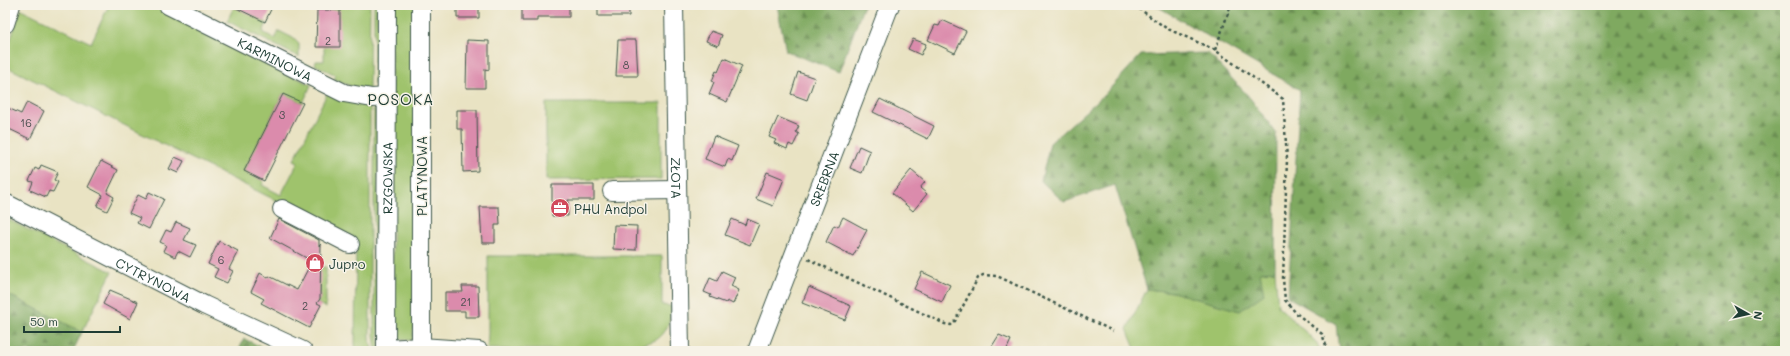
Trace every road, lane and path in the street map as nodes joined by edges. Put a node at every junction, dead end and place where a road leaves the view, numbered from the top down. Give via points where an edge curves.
1 (11, 5) edge
2 (168, 5) edge
3 (387, 5) edge
4 (421, 5) edge
5 (674, 5) edge
6 (890, 5) edge
7 (1134, 5) edge
8 (1231, 5) edge
9 (5, 24) edge
10 (1215, 50) junction
11 (387, 97) junction
12 (677, 190) junction
13 (612, 191) dead end
14 (5, 203) edge
15 (282, 209) dead end
16 (350, 244) dead end
17 (795, 253) junction
18 (1113, 331) dead end
19 (420, 347) junction
20 (386, 350) edge
21 (303, 351) edge
22 (479, 351) edge
23 (680, 351) edge
24 (757, 351) edge
25 (1328, 351) edge

1 - 9 street
2 - 11 street, KARMINOWA via 344,93 372,98
3 - 11 street, RZGOWSKA
4 - 19 street, PLATYNOWA
5 - 12 street, ZŁOTA
6 - 17 street, SREBRNA
7 - 10 path via 1166,28
8 - 10 path
10 - 25 path via 1284,99 1287,159 1283,278 1285,300 1296,313 1322,334
11 - 20 street, RZGOWSKA
12 - 13 street
12 - 23 street, ZŁOTA
14 - 21 street, CYTRYNOWA via 204,305
15 - 16 street
17 - 18 path via 950,325 955,321 978,278 988,275 997,276
17 - 24 street, SREBRNA
19 - 20 street
19 - 22 street

